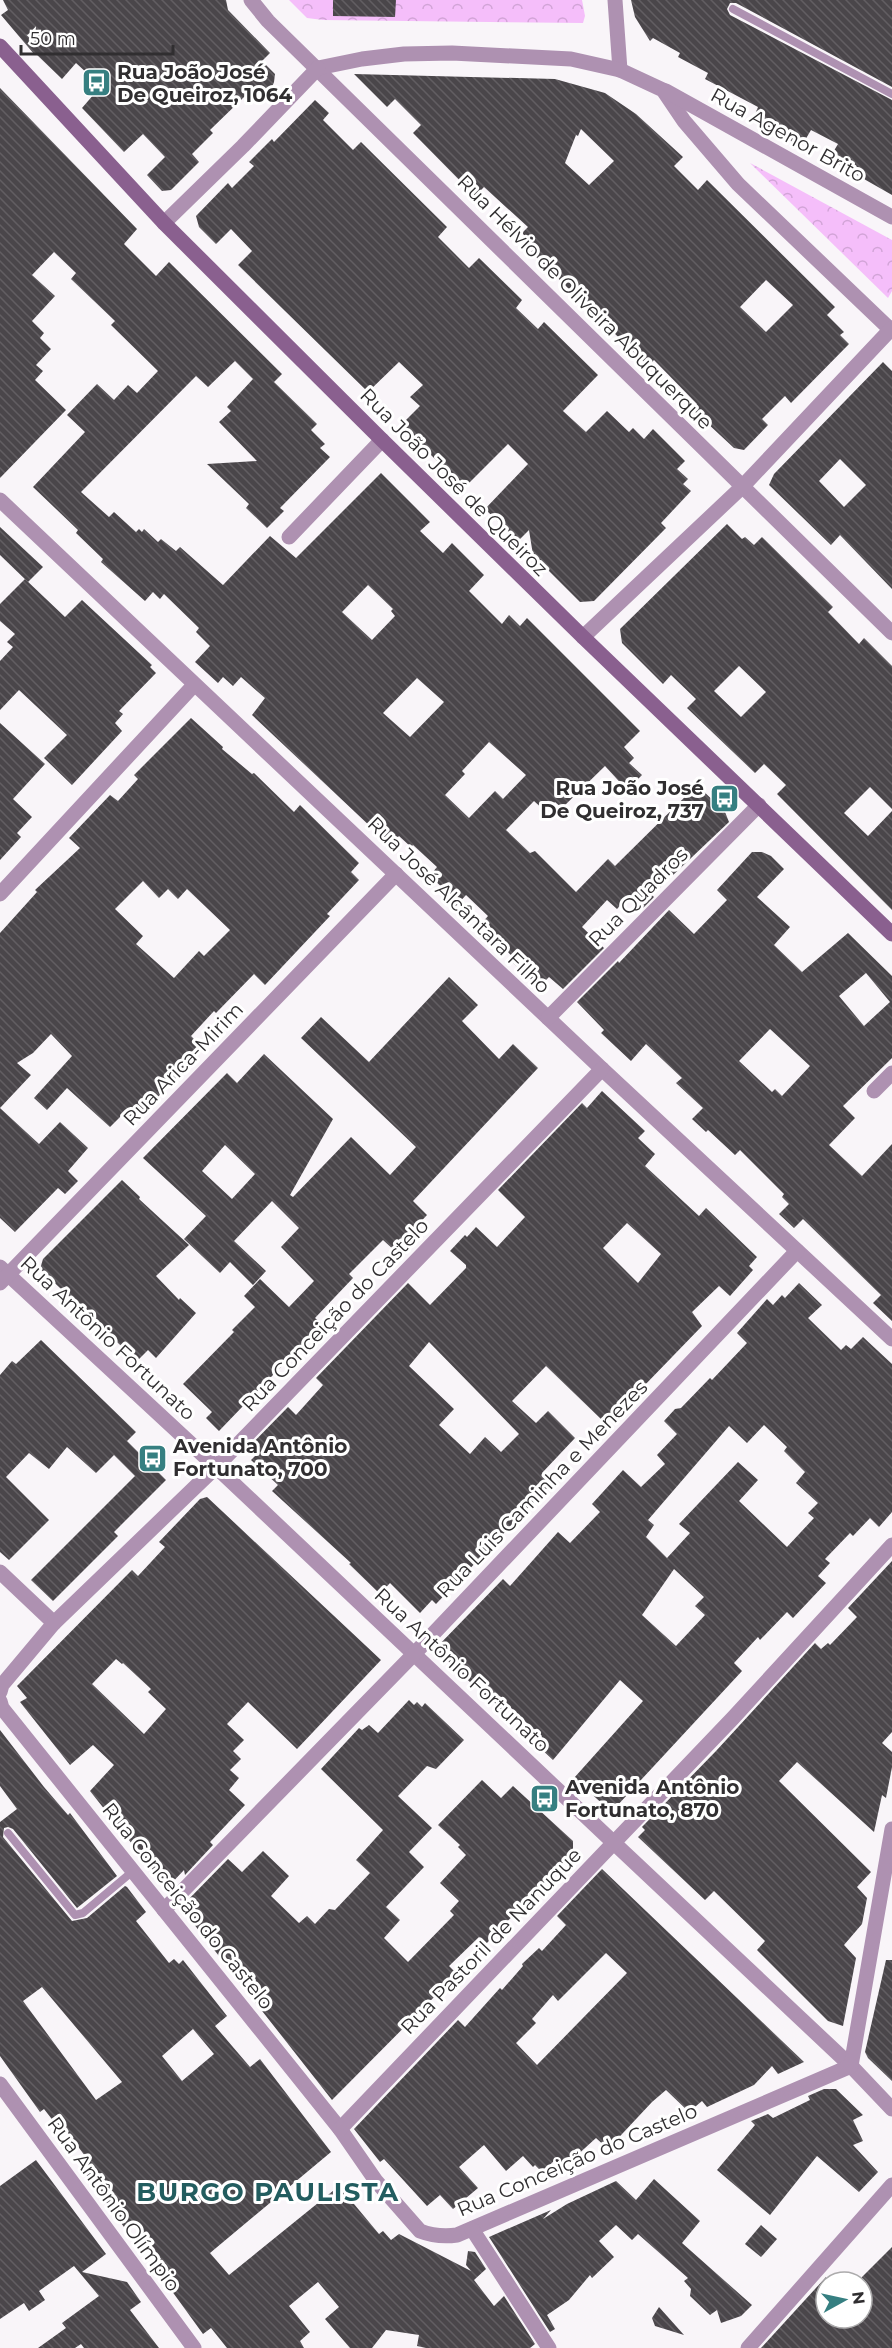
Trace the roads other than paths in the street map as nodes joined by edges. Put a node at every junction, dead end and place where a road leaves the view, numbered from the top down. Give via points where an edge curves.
1 (251, 0) edge
2 (615, 0) edge
3 (733, 9) dead end
4 (2, 52) edge
5 (318, 68) junction
6 (620, 70) junction
7 (663, 90) junction
8 (892, 94) edge
9 (892, 217) edge
10 (164, 223) junction
11 (892, 329) edge
12 (382, 440) junction
13 (742, 487) junction
14 (0, 500) edge
15 (289, 537) dead end
16 (892, 633) edge
17 (582, 637) junction
18 (194, 685) junction
19 (759, 805) junction
20 (396, 874) junction
21 (0, 894) edge
22 (892, 934) edge
23 (548, 1018) junction
24 (602, 1069) junction
25 (892, 1073) edge
26 (874, 1091) dead end
27 (797, 1251) junction
28 (3, 1275) edge
29 (892, 1339) edge
30 (216, 1467) junction
31 (892, 1545) edge
32 (0, 1572) edge
33 (54, 1623) junction
34 (414, 1654) junction
35 (0, 1692) edge
36 (0, 1701) edge
37 (892, 1829) edge
38 (8, 1833) dead end
39 (614, 1843) junction
40 (133, 1871) junction
41 (164, 1910) junction
42 (851, 2066) junction
43 (0, 2084) edge
44 (892, 2109) edge
45 (340, 2129) junction
46 (892, 2185) edge
47 (472, 2229) junction
48 (194, 2348) edge
49 (549, 2348) edge
50 (748, 2348) edge

1 - 5 street, Rua Hélvio de Oliveira Abuquerque
2 - 6 street
3 - 8 lane
4 - 10 street, Rua João José de Queiroz
5 - 6 street, Rua Agenor Brito via 404,54 452,53 571,59
5 - 10 street via 246,149
5 - 13 street, Rua Hélvio de Oliveira Abuquerque
6 - 7 street, Rua Agenor Brito
7 - 9 street, Rua Agenor Brito
7 - 11 street via 691,130 738,184
10 - 12 street, Rua João José de Queiroz
11 - 13 street
12 - 15 street
12 - 17 street, Rua João José de Queiroz
13 - 16 street, Rua Hélvio de Oliveira Abuquerque
13 - 17 street
14 - 18 street, Rua José Alcântara Filho
17 - 19 street, Rua João José de Queiroz
18 - 20 street, Rua José Alcântara Filho
18 - 21 street
19 - 22 street, Rua João José de Queiroz
19 - 23 street, Rua Quadros
20 - 23 street, Rua José Alcântara Filho
20 - 28 street, Rua Arica-Mirim
23 - 24 street, Rua José Alcântara Filho
24 - 27 street, Rua José Alcântara Filho
24 - 30 street, Rua Conceição do Castelo
25 - 26 street
27 - 29 street, Rua José Alcântara Filho
27 - 34 street, Rua Lúis Caminha e Menezes
28 - 30 street, Rua Antônio Fortunato
30 - 33 street, Rua Conceição do Castelo
30 - 34 street, Rua Antônio Fortunato
31 - 39 street, Rua Pastoril de Nanuque
32 - 33 street
33 - 35 street, Rua Conceição do Castelo
34 - 39 street, Rua Antônio Fortunato
34 - 41 street, Rua Lúis Caminha e Menezes
36 - 40 street, Rua Conceição do Castelo
37 - 42 street
38 - 40 lane via 75,1915 83,1913
39 - 42 street, Rua Antônio Fortunato
39 - 45 street, Rua Pastoril de Nanuque
40 - 41 street, Rua Conceição do Castelo
41 - 45 street, Rua Conceição do Castelo
42 - 44 street, Rua Antônio Fortunato
42 - 47 street, Rua Conceição do Castelo
43 - 48 street, Rua Antônio Olímpio
45 - 47 street, Rua Conceição do Castelo via 376,2181 420,2231 445,2237
46 - 50 street
47 - 49 street

